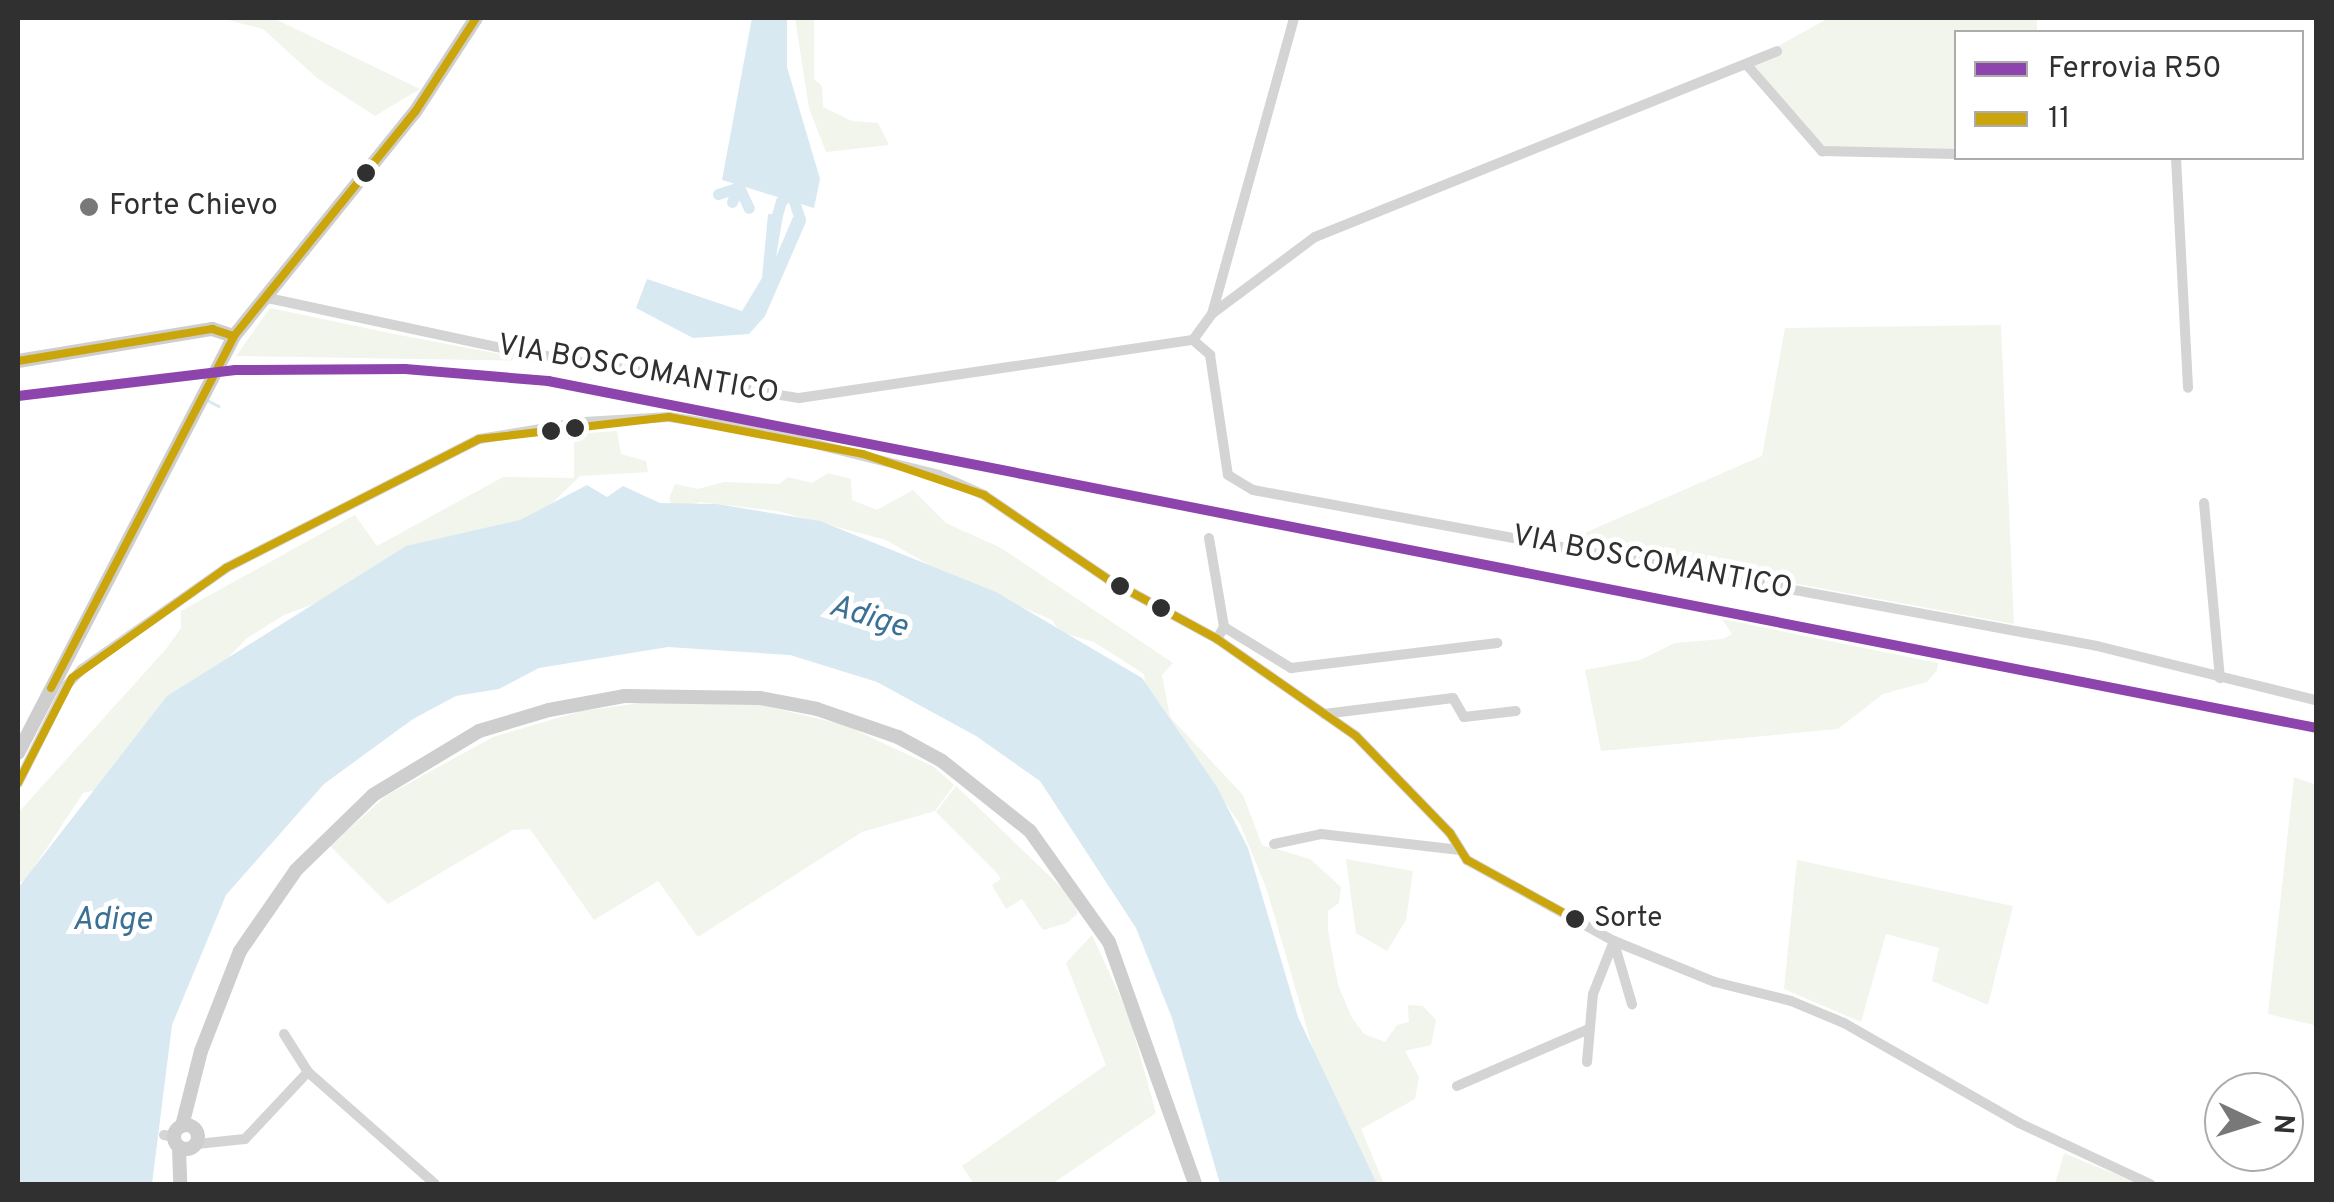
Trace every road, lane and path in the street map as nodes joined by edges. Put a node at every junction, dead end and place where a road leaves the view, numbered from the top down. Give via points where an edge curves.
1 (476, 18) edge
2 (1294, 18) edge
3 (1777, 51) dead end
4 (1746, 64) junction
5 (1954, 154) edge
6 (2176, 160) edge
7 (263, 297) junction
8 (1212, 314) junction
9 (234, 336) junction
10 (1193, 340) junction
11 (18, 361) edge
12 (2188, 388) dead end
13 (2204, 503) dead end
14 (1208, 538) dead end
15 (1224, 627) junction
16 (1217, 639) junction
17 (1497, 643) dead end
18 (2220, 678) junction
19 (2316, 700) edge
20 (1516, 710) dead end
21 (1323, 714) junction
22 (18, 753) edge
23 (18, 783) edge
24 (1274, 844) dead end
25 (1460, 850) junction
26 (1614, 941) junction
27 (1632, 1004) dead end
28 (1588, 1028) junction
29 (284, 1034) dead end
30 (1587, 1062) dead end
31 (308, 1072) junction
32 (1457, 1086) dead end
33 (187, 1137) junction
34 (181, 1178) edge
35 (435, 1184) edge
36 (1195, 1184) edge
37 (2150, 1184) edge

1 - 7 street via 415,112
2 - 8 street
3 - 4 street
4 - 5 street via 1822,151
4 - 8 street via 1315,237
6 - 12 street
7 - 9 street
7 - 10 street, VIA BOSCOMANTICO via 505,349 799,398
8 - 10 street
9 - 11 street via 212,330
9 - 22 street
10 - 18 street, VIA BOSCOMANTICO via 1210,355 1228,475 1253,490 2001,628
13 - 18 street
14 - 15 street
15 - 16 street
15 - 17 street via 1292,668
16 - 21 street
16 - 23 street via 939,475 710,422 567,424 479,439 191,590 72,678
18 - 19 street, VIA BOSCOMANTICO
20 - 21 street via 1464,717 1453,698
21 - 25 street via 1382,757
24 - 25 street via 1321,834
25 - 26 street via 1466,860
26 - 27 street
26 - 28 street
26 - 37 street via 1844,1023 2019,1123
28 - 30 street
28 - 32 street
29 - 31 street
31 - 33 street via 244,1140
31 - 35 street
33 - 34 street
33 - 36 street via 201,1051 240,950 296,870 373,795 479,731 549,710 624,696 760,698 817,708 898,737 942,761 1030,831 1109,942

